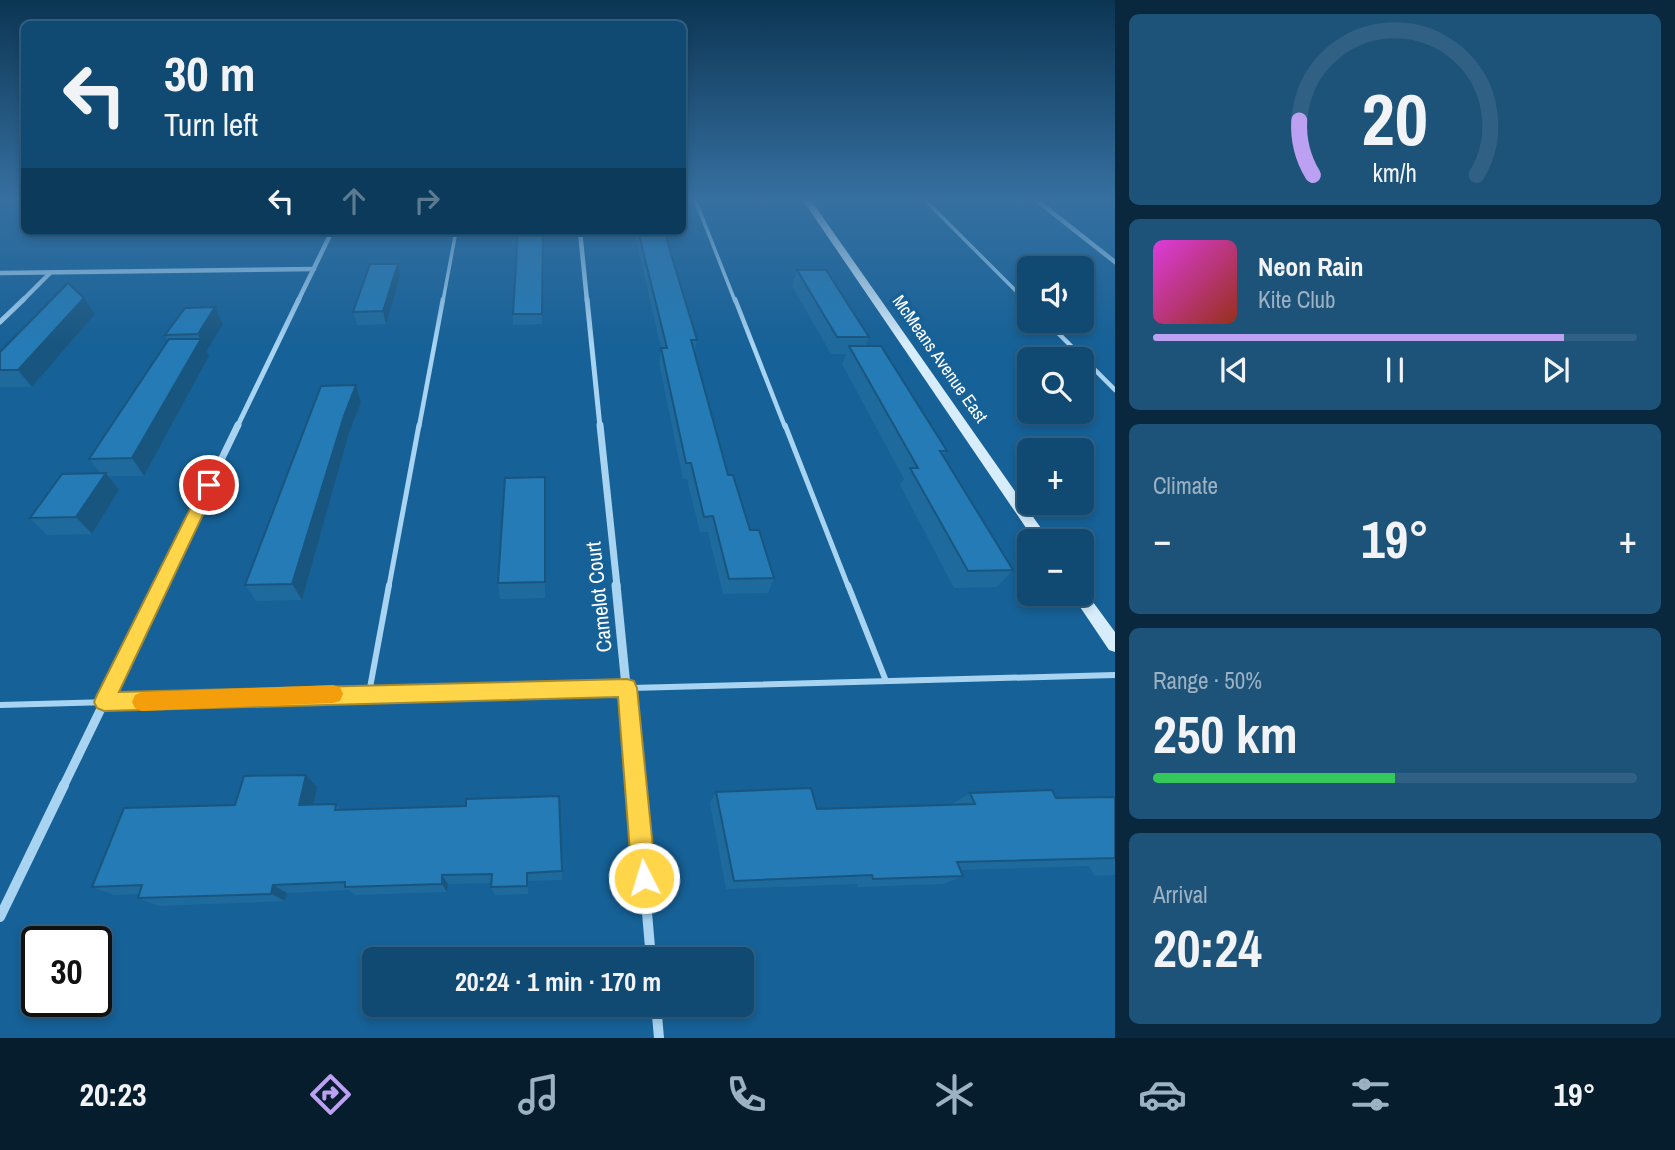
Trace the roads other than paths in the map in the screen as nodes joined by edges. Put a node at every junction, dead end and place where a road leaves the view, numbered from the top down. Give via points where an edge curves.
1 (324, 247) edge
2 (453, 247) edge
3 (582, 247) edge
4 (714, 247) edge
5 (839, 247) edge
6 (972, 247) edge
7 (1097, 247) edge
8 (1115, 262) edge
9 (314, 269) junction
10 (51, 272) junction
11 (0, 273) edge
12 (1017, 292) edge
13 (0, 322) edge
14 (1058, 333) edge
15 (1115, 390) edge
16 (1034, 529) edge
17 (1088, 606) edge
18 (1115, 645) edge
19 (1115, 675) edge
20 (886, 681) junction
21 (627, 688) junction
22 (369, 693) junction
23 (104, 702) junction
24 (0, 705) edge
25 (0, 918) edge
26 (650, 947) edge
27 (657, 1017) edge
28 (659, 1038) edge

1 - 9 street
2 - 22 lane
3 - 21 street, Camelot Court
4 - 20 lane
5 - 16 street, McMeans Avenue East
6 - 12 lane
7 - 8 street
9 - 10 street
9 - 23 street
10 - 11 street
10 - 13 street
14 - 15 lane
17 - 18 street
19 - 20 lane
20 - 21 lane
21 - 22 lane
21 - 26 street, Camelot Court
22 - 23 lane
23 - 24 lane
23 - 25 street
27 - 28 street

